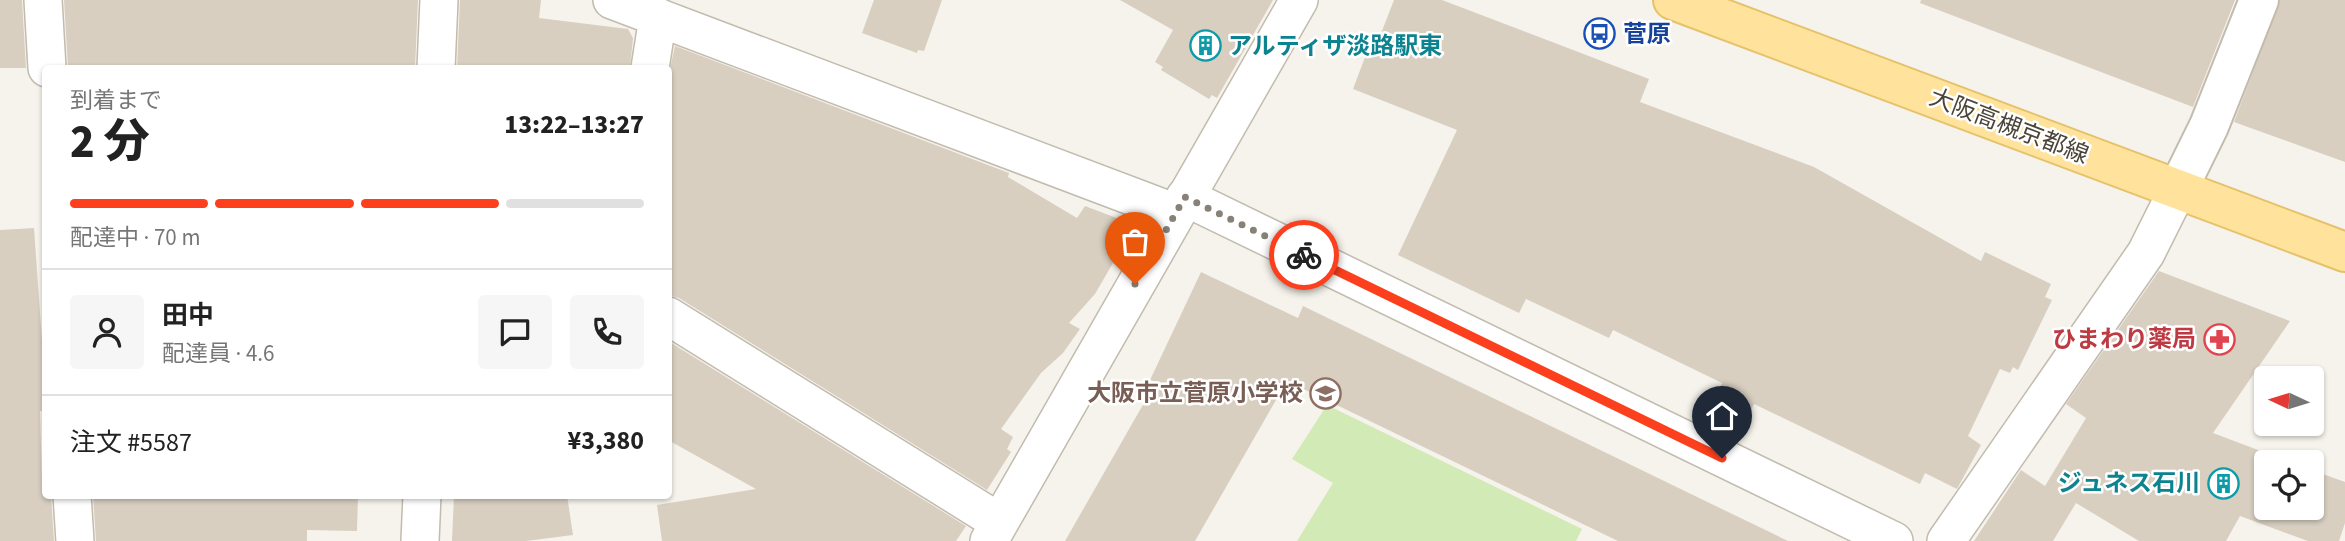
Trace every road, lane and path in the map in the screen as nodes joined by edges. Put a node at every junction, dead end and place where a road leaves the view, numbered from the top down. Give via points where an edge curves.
1 (43, 0) edge
2 (439, 0) edge
3 (612, 0) edge
4 (1299, 0) edge
5 (1673, 0) edge
6 (2259, 0) edge
7 (658, 17) junction
8 (47, 65) edge
9 (436, 65) edge
10 (650, 65) edge
11 (2178, 189) junction
12 (1181, 205) junction
13 (2345, 251) edge
14 (672, 319) edge
15 (72, 499) edge
16 (422, 499) edge
17 (994, 531) edge
18 (75, 541) edge
19 (420, 541) edge
20 (1894, 541) edge
21 (1946, 541) edge

1 - 8 street
2 - 9 street
3 - 7 street
4 - 12 street
5 - 11 main road, 大阪高槻京都線
6 - 11 street via 2209,126
7 - 10 street
7 - 12 street
11 - 13 main road, 大阪高槻京都線
11 - 21 street via 2146,253
12 - 17 street
12 - 20 street
14 - 17 street
15 - 18 street
16 - 19 street

